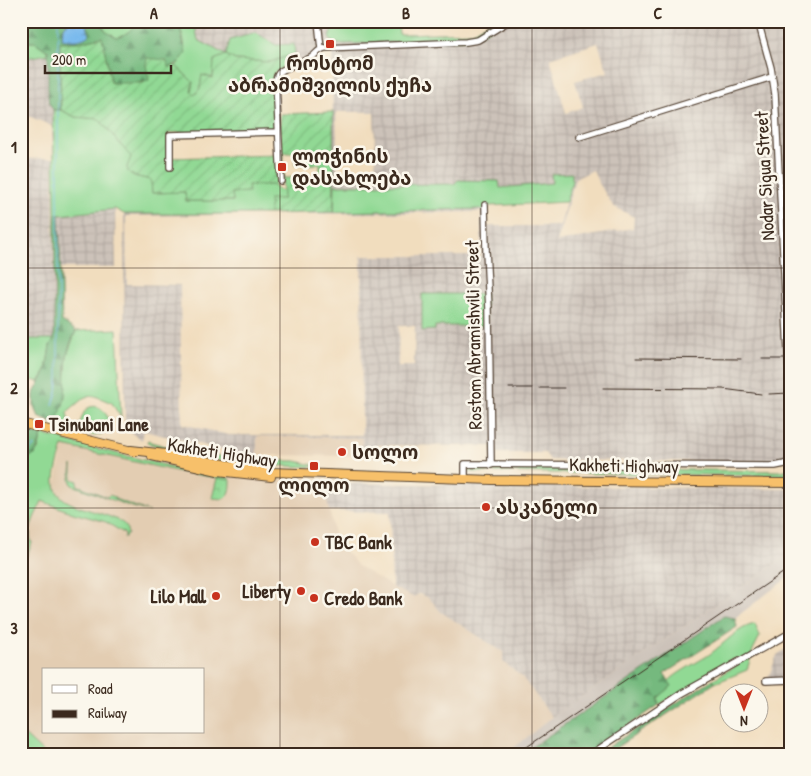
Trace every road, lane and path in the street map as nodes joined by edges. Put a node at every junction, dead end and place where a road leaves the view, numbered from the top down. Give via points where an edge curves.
1 (318, 21) edge
2 (509, 21) edge
3 (758, 21) edge
4 (321, 49) junction
5 (772, 77) junction
6 (278, 132) junction
7 (578, 137) dead end
8 (170, 167) dead end
9 (281, 181) dead end
10 (780, 192) junction
11 (790, 192) edge
12 (486, 205) dead end
13 (790, 391) edge
14 (21, 423) edge
15 (790, 461) edge
16 (491, 465) junction
17 (462, 480) junction
18 (790, 483) edge
19 (788, 635) edge
20 (766, 680) dead end
21 (790, 680) edge
22 (594, 754) edge

1 - 4 street
2 - 4 street via 478,40 466,42
3 - 5 street, Nodar Sigua Street
4 - 6 street via 277,75
5 - 7 street
5 - 10 street, Nodar Sigua Street via 776,94
6 - 8 street via 170,135
6 - 9 street
10 - 11 street
10 - 13 street, Nodar Sigua Street
12 - 16 street, Rostom Abramishvili Street
14 - 17 highway, Kakheti Highway via 174,462 245,475 430,482
15 - 16 street via 776,466
16 - 17 street via 466,464
17 - 18 highway, Kakheti Highway
19 - 22 street via 681,694
20 - 21 street

